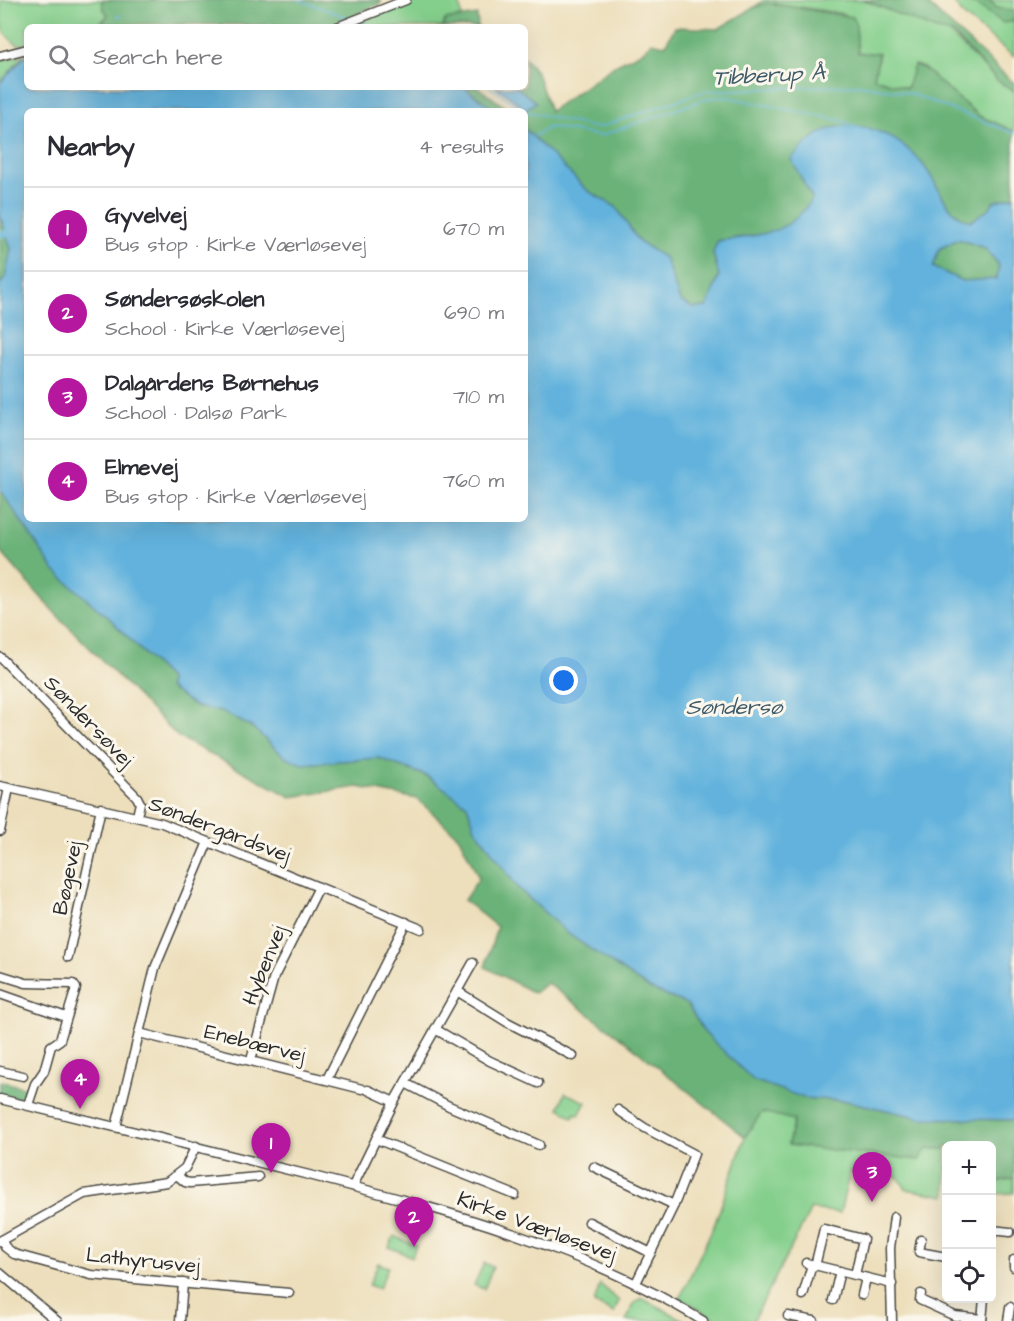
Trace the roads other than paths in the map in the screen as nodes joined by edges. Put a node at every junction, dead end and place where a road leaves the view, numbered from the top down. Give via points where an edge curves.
1 (406, 0) edge
2 (346, 24) edge
3 (24, 50) edge
4 (0, 56) edge
5 (0, 657) edge
6 (0, 786) edge
7 (9, 788) junction
8 (101, 808) junction
9 (137, 816) junction
10 (0, 831) edge
11 (208, 842) junction
12 (319, 887) junction
13 (406, 922) junction
14 (421, 928) dead end
15 (68, 957) dead end
16 (473, 963) dead end
17 (0, 975) edge
18 (457, 991) junction
19 (0, 994) edge
20 (66, 1017) junction
21 (435, 1029) junction
22 (139, 1033) junction
23 (573, 1056) dead end
24 (251, 1060) junction
25 (0, 1071) edge
26 (23, 1076) dead end
27 (327, 1079) junction
28 (405, 1083) junction
29 (538, 1083) dead end
30 (0, 1099) edge
31 (394, 1102) junction
32 (28, 1105) junction
33 (618, 1110) dead end
34 (116, 1127) junction
35 (376, 1139) junction
36 (539, 1145) dead end
37 (196, 1146) junction
38 (594, 1167) dead end
39 (178, 1176) junction
40 (258, 1177) dead end
41 (353, 1186) junction
42 (515, 1195) dead end
43 (674, 1205) junction
44 (894, 1217) dead end
45 (589, 1222) dead end
46 (996, 1230) edge
47 (1010, 1232) dead end
48 (921, 1240) dead end
49 (1, 1241) edge
50 (651, 1253) junction
51 (942, 1256) edge
52 (1014, 1260) edge
53 (811, 1265) junction
54 (1014, 1268) edge
55 (840, 1271) junction
56 (0, 1273) edge
57 (855, 1275) junction
58 (866, 1278) junction
59 (183, 1283) junction
60 (636, 1283) junction
61 (891, 1284) junction
62 (289, 1293) dead end
63 (921, 1294) dead end
64 (803, 1295) dead end
65 (862, 1295) dead end
66 (833, 1300) dead end
67 (984, 1303) edge
68 (1010, 1307) dead end
69 (788, 1316) dead end
70 (982, 1320) edge
71 (57, 1321) edge
72 (180, 1321) edge
73 (703, 1321) edge
74 (814, 1321) edge
75 (892, 1321) edge
76 (1008, 1321) edge

1 - 2 street
3 - 4 street
5 - 9 street, Søndersøvej via 137,797
6 - 7 street, Søndergårdsvej
7 - 8 street, Søndergårdsvej
7 - 10 street
8 - 9 street, Søndergårdsvej
8 - 15 street, Bøgevej
9 - 11 street, Søndergårdsvej
11 - 12 street, Søndergårdsvej
11 - 22 street via 155,968
12 - 13 street, Søndergårdsvej
12 - 24 street, Hybenvej via 274,977
13 - 14 street, Søndergårdsvej
13 - 27 street
16 - 18 street
17 - 20 street via 26,983 74,984
18 - 21 street
18 - 23 street
19 - 20 street
20 - 32 street via 60,1040 51,1046
21 - 28 street
21 - 29 street
22 - 24 street, Enebærvej
22 - 34 street
24 - 27 street, Enebærvej
25 - 26 street
27 - 31 street, Enebærvej
28 - 31 street
28 - 36 street
30 - 32 street, Kirke Værløsevej
31 - 35 street
32 - 34 street, Kirke Værløsevej
33 - 43 street via 694,1154
34 - 37 street, Kirke Værløsevej
35 - 41 street
35 - 42 street
37 - 39 street
37 - 41 street, Kirke Værløsevej
38 - 43 street
39 - 40 street via 190,1183
39 - 49 street via 157,1185 84,1194
41 - 60 street, Kirke Værløsevej via 482,1223 576,1256
43 - 50 street
44 - 61 street
45 - 50 street
46 - 47 street
48 - 51 street via 920,1252
49 - 59 street, Lathyrusvej via 14,1254 91,1275
50 - 60 street
52 - 54 street
53 - 55 street
53 - 57 street via 824,1229 863,1239
53 - 64 street
55 - 57 street
55 - 66 street
56 - 71 street
57 - 58 street
58 - 61 street
58 - 65 street
59 - 62 street, Lathyrusvej
59 - 72 street
60 - 73 street, Kirke Værløsevej
61 - 75 street
63 - 70 street via 920,1300 955,1316
67 - 70 street
68 - 76 street
69 - 74 street

